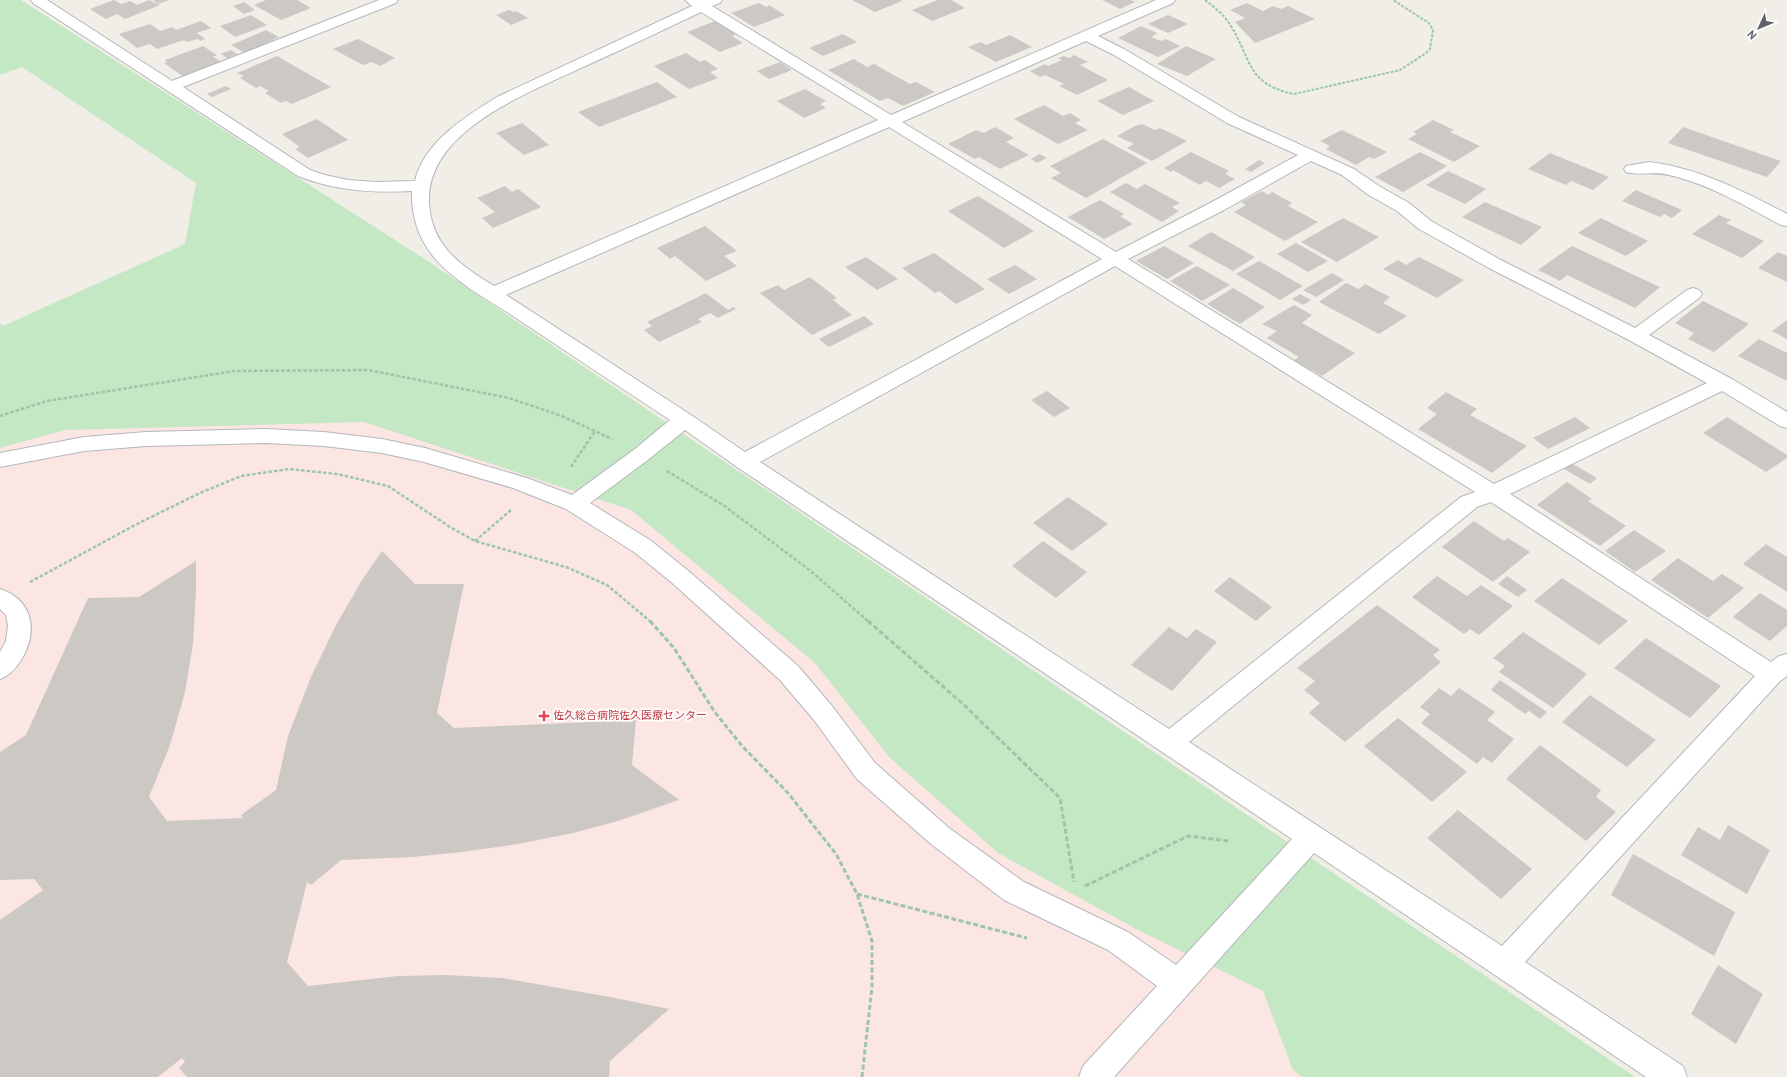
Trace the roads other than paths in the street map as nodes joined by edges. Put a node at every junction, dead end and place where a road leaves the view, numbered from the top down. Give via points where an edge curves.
1 (38, 0) edge
2 (391, 0) edge
3 (1168, 0) edge
4 (703, 2) edge
5 (1088, 36) junction
6 (170, 87) junction
7 (890, 120) junction
8 (1309, 156) junction
9 (1632, 169) dead end
10 (421, 186) junction
11 (1787, 221) edge
12 (1116, 259) junction
13 (492, 294) junction
14 (1693, 294) dead end
15 (1636, 336) junction
16 (1723, 383) junction
17 (684, 420) junction
18 (1787, 421) edge
19 (0, 460) edge
20 (744, 462) junction
21 (1493, 493) junction
22 (574, 504) junction
23 (0, 598) edge
24 (1779, 668) edge
25 (0, 669) edge
26 (1170, 743) junction
27 (1311, 837) junction
28 (1504, 964) junction
29 (1179, 984) junction
30 (1094, 1077) edge
31 (1672, 1077) edge

1 - 6 street
2 - 6 street
3 - 5 street
4 - 7 street
4 - 10 street via 527,87 476,116 460,128 434,156
5 - 7 street
5 - 8 street via 1233,120
6 - 10 street via 304,173 319,180 338,185 376,188
7 - 12 street
7 - 13 street
8 - 12 street
8 - 15 street via 1348,172 1403,207 1425,225 1495,264
9 - 11 street via 1643,166 1685,174
10 - 13 street via 419,200 422,218 428,234 443,257
12 - 20 street
12 - 21 street
13 - 17 street
14 - 15 street
15 - 16 street
16 - 18 street
16 - 21 street
17 - 20 street
17 - 22 street
19 - 22 street via 84,444 146,439 266,436 324,439 382,446 425,455 520,483
20 - 26 street
21 - 24 street
21 - 26 street via 1469,502
22 - 29 street via 642,546 788,673 823,713 866,770 940,836 1014,891 1118,941
23 - 25 street via 8,602 18,614 21,630 15,649
24 - 28 street
26 - 27 street
27 - 28 street
27 - 29 street
28 - 31 street
29 - 30 street

